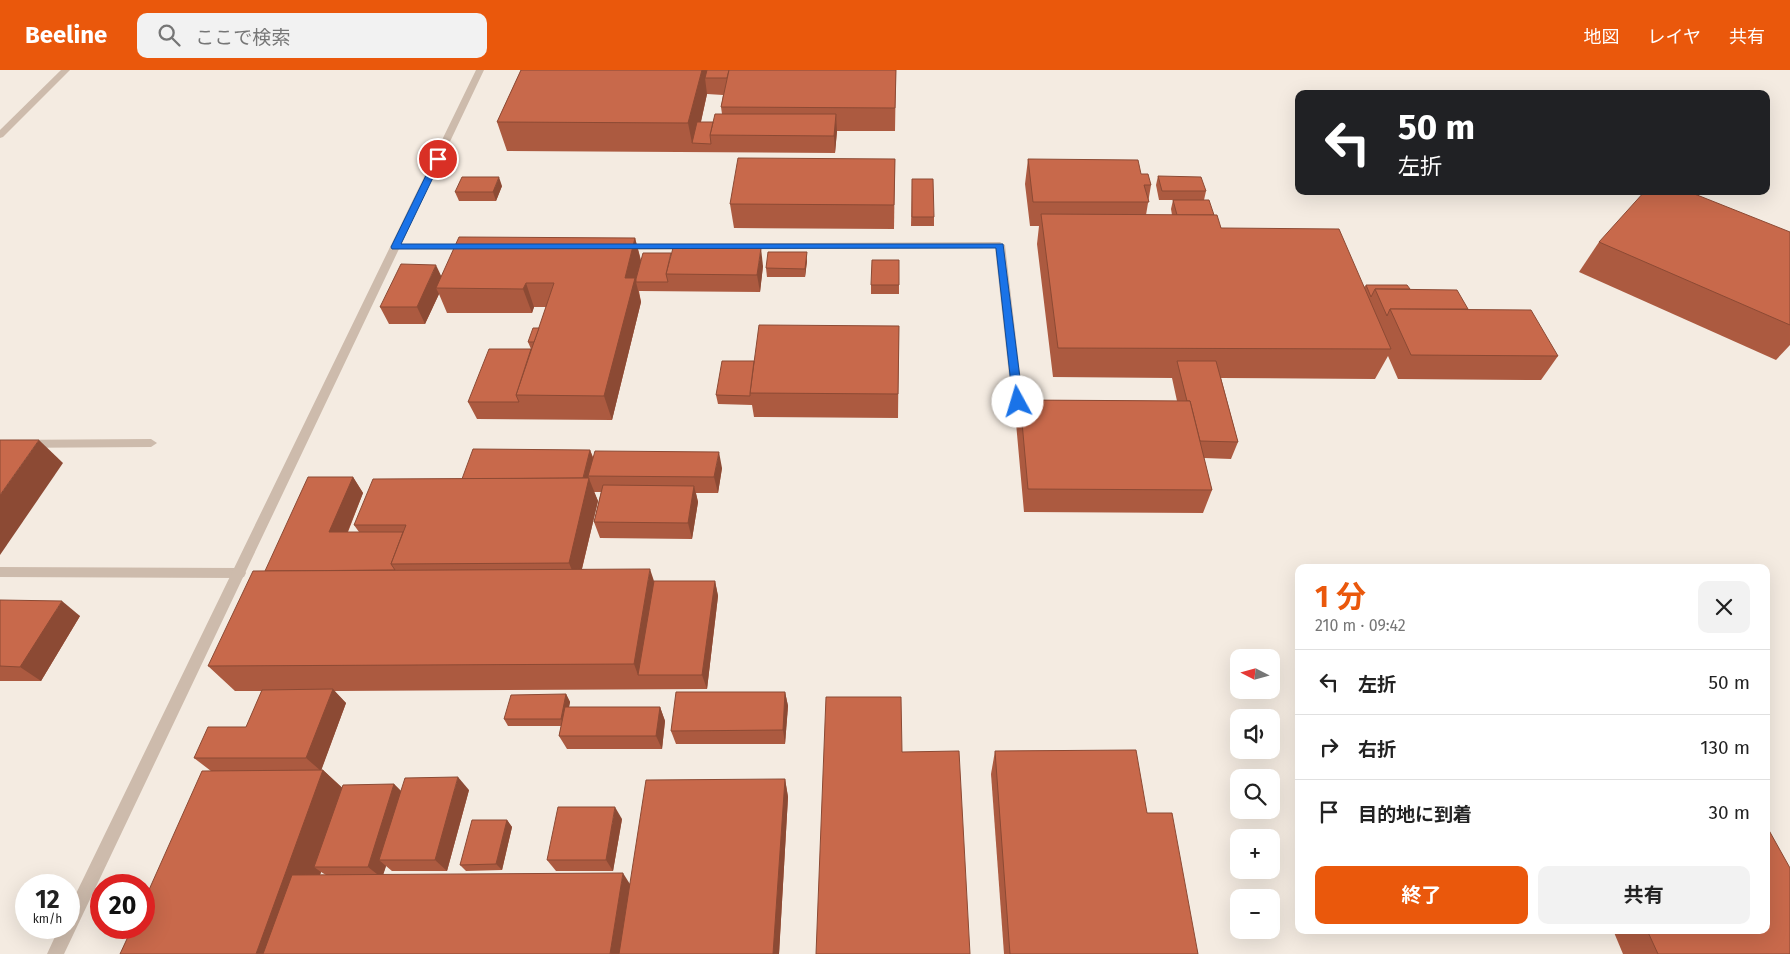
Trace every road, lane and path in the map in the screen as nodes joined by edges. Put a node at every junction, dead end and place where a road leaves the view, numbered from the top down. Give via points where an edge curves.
1 (66, 70) edge
2 (480, 70) edge
3 (0, 135) edge
4 (395, 247) junction
5 (485, 247) edge
6 (614, 247) edge
7 (1047, 402) edge
8 (0, 444) edge
9 (151, 444) dead end
10 (0, 572) edge
11 (238, 573) junction
12 (80, 901) edge
13 (62, 939) edge
14 (55, 954) edge

1 - 3 street
2 - 4 street
4 - 5 street
4 - 11 street
6 - 7 street via 1000,246 1018,402
8 - 9 street
10 - 11 street
11 - 12 street
13 - 14 street

